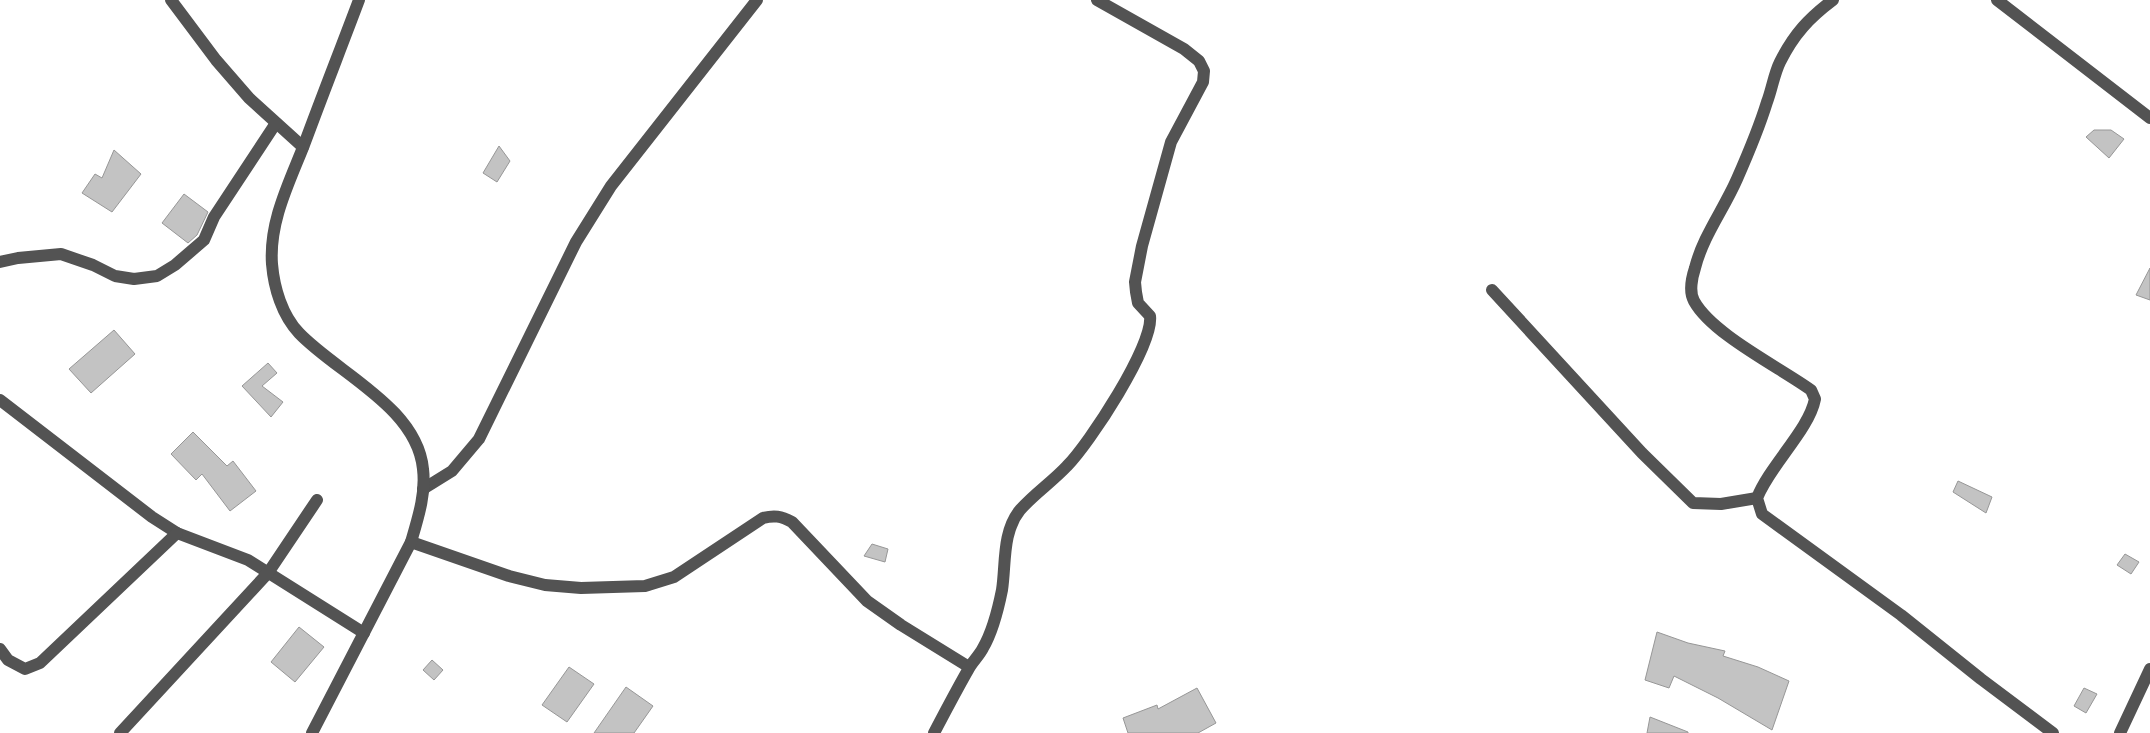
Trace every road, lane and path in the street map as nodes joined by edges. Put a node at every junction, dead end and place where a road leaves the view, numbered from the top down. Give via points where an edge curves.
1 (171, 0) edge
2 (359, 0) edge
3 (757, 0) edge
4 (1097, 0) edge
5 (1833, 0) edge
6 (1998, 0) edge
7 (2150, 118) edge
8 (276, 124) junction
9 (303, 147) junction
10 (0, 262) edge
11 (1492, 290) dead end
12 (0, 400) edge
13 (423, 489) junction
14 (1756, 498) junction
15 (317, 500) dead end
16 (177, 533) junction
17 (411, 542) junction
18 (268, 573) junction
19 (364, 633) junction
20 (0, 649) edge
21 (969, 667) junction
22 (2150, 669) edge
23 (120, 733) edge
24 (312, 733) edge
25 (934, 733) edge
26 (2053, 733) edge
27 (2120, 733) edge

1 - 8 street via 221,66
2 - 9 street
3 - 13 street via 611,186 576,242 479,439 452,471
4 - 21 street via 1199,61 1204,71 1203,82 1171,142 1142,246 1134,282 1138,303 1147,311 1151,321 1140,354 1088,440 1068,466 1019,511 1012,523 997,613 983,648
5 - 14 street via 1811,16 1779,63 1737,180 1702,246 1694,276 1693,300 1707,318 1811,390 1814,399 1809,417 1762,484
6 - 7 street
8 - 9 street
8 - 10 street via 214,217 204,240 176,265 157,276 134,279 115,276 61,254
9 - 13 street via 271,242 272,265 284,312 298,332 320,352 395,412 418,450 423,467
11 - 14 street via 1642,453 1693,503 1720,504
12 - 16 street
13 - 17 street
14 - 26 street via 1762,514 1901,615
15 - 18 street
16 - 18 street via 248,560
16 - 20 street via 40,663 25,669 8,660
17 - 19 street
17 - 21 street via 545,585 581,588 645,586 674,577 762,518 782,517 792,522 867,601
18 - 19 street
18 - 23 street
19 - 24 street
21 - 25 street
22 - 27 street

